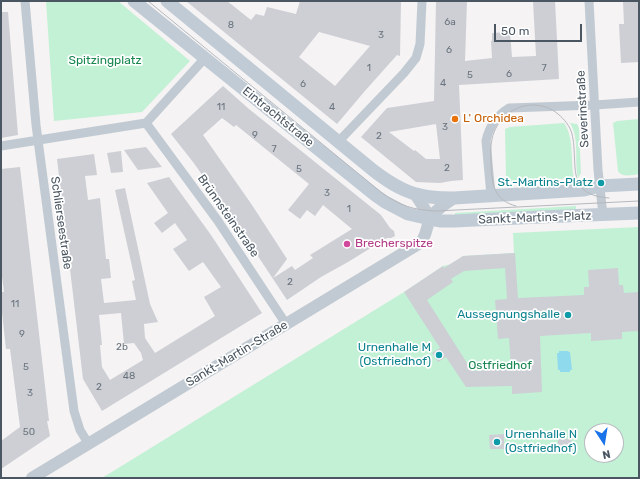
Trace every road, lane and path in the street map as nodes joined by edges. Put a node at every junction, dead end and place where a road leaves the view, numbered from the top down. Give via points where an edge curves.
1 (25, 1) edge
2 (134, 1) edge
3 (167, 1) edge
4 (422, 1) edge
5 (589, 1) edge
6 (205, 58) junction
7 (639, 102) edge
8 (595, 105) junction
9 (146, 123) junction
10 (38, 140) junction
11 (338, 142) junction
12 (1, 146) edge
13 (639, 184) edge
14 (600, 186) junction
15 (415, 194) junction
16 (491, 195) junction
17 (454, 198) junction
18 (639, 214) edge
19 (603, 215) junction
20 (430, 219) junction
21 (286, 324) junction
22 (88, 443) junction
23 (32, 478) edge

1 - 10 street, Schlierseestraße
2 - 6 main road, Eintrachtstraße
3 - 11 main road, Eintrachtstraße
4 - 11 street via 420,44 416,58
5 - 8 street, Severinstraße
6 - 9 street
6 - 20 main road, Eintrachtstraße via 375,195 408,214
7 - 8 street
8 - 14 street, Severinstraße
8 - 16 street, Sankt-Martins-Platz via 509,108 502,113 491,126 486,140
9 - 10 street
9 - 21 street, Brünnsteinstraße via 218,221
10 - 12 street
10 - 22 street, Schlierseestraße via 74,411 80,430
11 - 15 main road, Eintrachtstraße via 387,181
13 - 14 main road, Sankt-Martins-Platz
14 - 16 main road, Sankt-Martins-Platz via 584,190
14 - 19 street, Severinstraße
15 - 17 main road, Eintrachtstraße via 433,198
15 - 20 street
16 - 17 main road, Sankt-Martins-Platz
17 - 20 street via 436,211
18 - 19 main road, Sankt-Martins-Platz
19 - 20 main road, Sankt-Martins-Platz via 454,221
20 - 21 street, Sankt-Martin-Straße via 424,240 420,243
21 - 22 street, Sankt-Martin-Straße
22 - 23 street, Sankt-Martin-Straße

